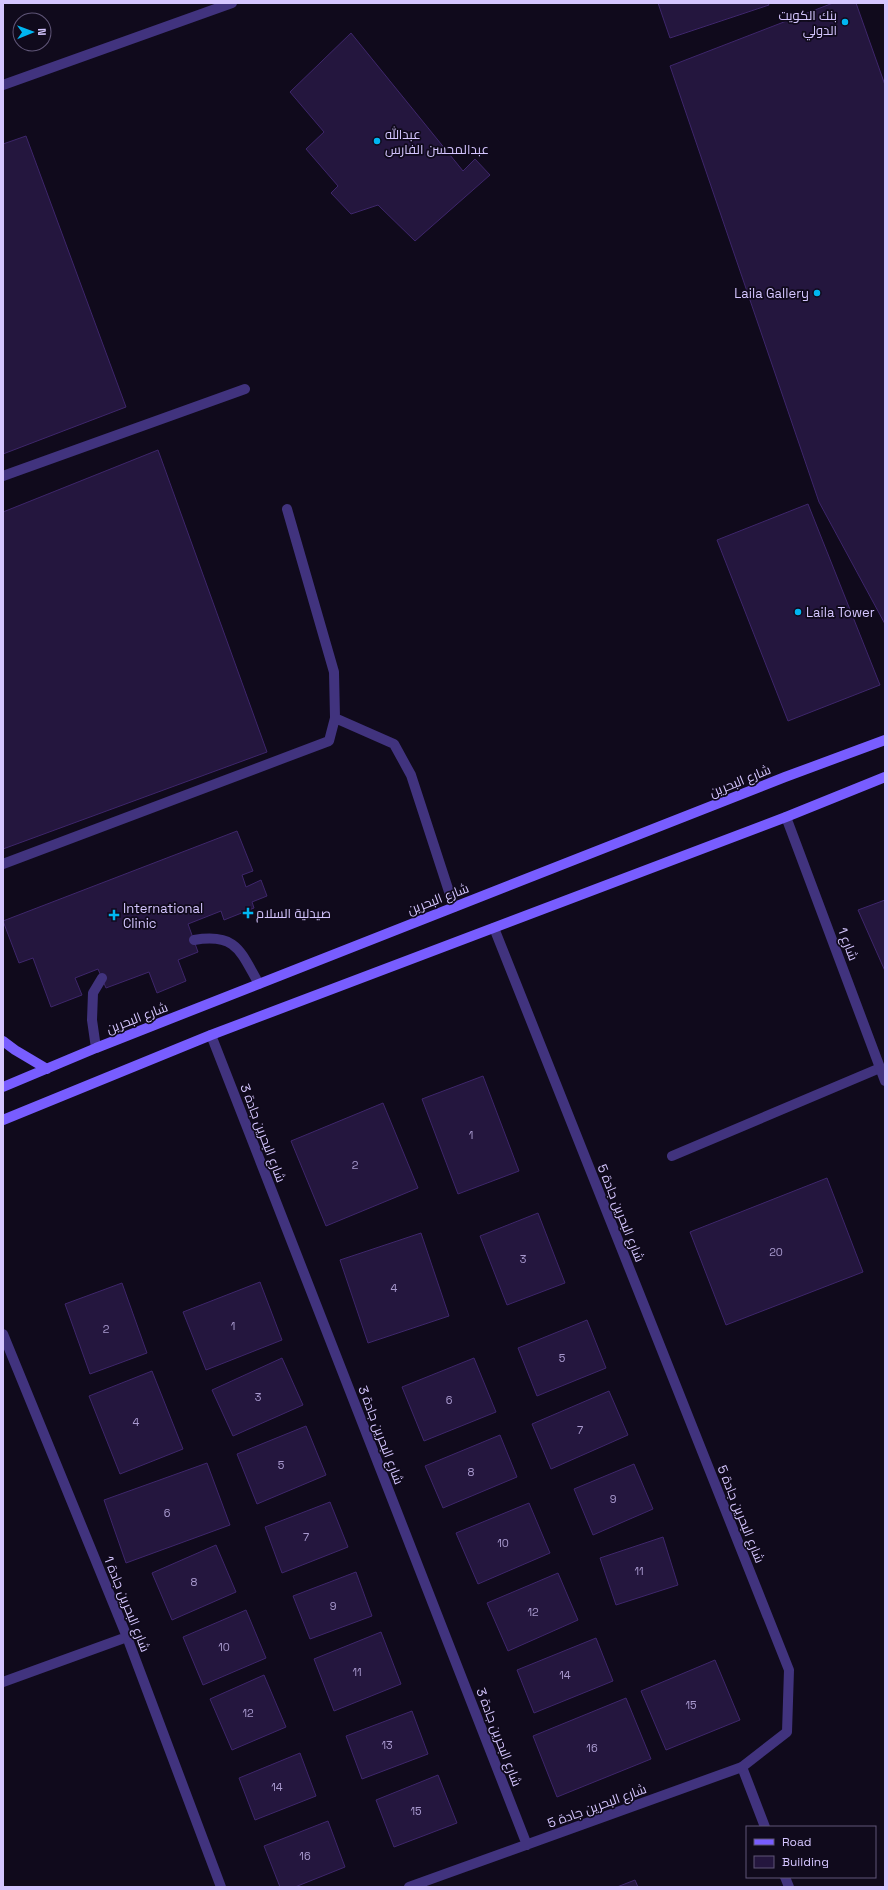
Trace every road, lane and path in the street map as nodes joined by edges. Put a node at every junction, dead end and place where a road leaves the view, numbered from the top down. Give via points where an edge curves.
1 (232, 3) edge
2 (3, 86) edge
3 (245, 389) dead end
4 (3, 476) edge
5 (287, 509) dead end
6 (335, 718) junction
7 (885, 740) edge
8 (885, 777) edge
9 (786, 817) junction
10 (3, 864) edge
11 (454, 907) junction
12 (494, 928) junction
13 (194, 940) dead end
14 (102, 978) dead end
15 (259, 984) junction
16 (211, 1035) junction
17 (3, 1041) edge
18 (96, 1048) junction
19 (880, 1068) junction
20 (47, 1069) junction
21 (885, 1081) edge
22 (3, 1087) edge
23 (3, 1120) edge
24 (672, 1156) dead end
25 (3, 1334) edge
26 (127, 1637) junction
27 (3, 1682) edge
28 (742, 1767) junction
29 (766, 1826) edge
30 (527, 1844) junction
31 (221, 1887) edge
32 (409, 1887) edge

1 - 2 street
3 - 4 street
5 - 6 street via 334,672
6 - 10 street via 329,741
6 - 11 street via 394,744 411,775
7 - 11 street, شارع البحرين
8 - 9 street
9 - 12 street
9 - 19 street, شارع 1
11 - 15 street, شارع البحرين
12 - 16 street
12 - 28 street, شارع البحرين جادة 5 via 790,1670 788,1732
13 - 15 street via 211,937 226,940 239,949
14 - 18 street via 93,993 92,1020
15 - 18 street, شارع البحرين
16 - 23 street
16 - 30 street, شارع البحرين جادة 3
17 - 20 street
18 - 20 street, شارع البحرين
19 - 21 street, شارع 1
19 - 24 street
20 - 22 street, شارع البحرين
25 - 26 street, شارع البحرين جادة 1
26 - 27 street
26 - 31 street, شارع البحرين جادة 1
28 - 29 street
28 - 30 street, شارع البحرين جادة 5
30 - 32 street, شارع البحرين جادة 5

